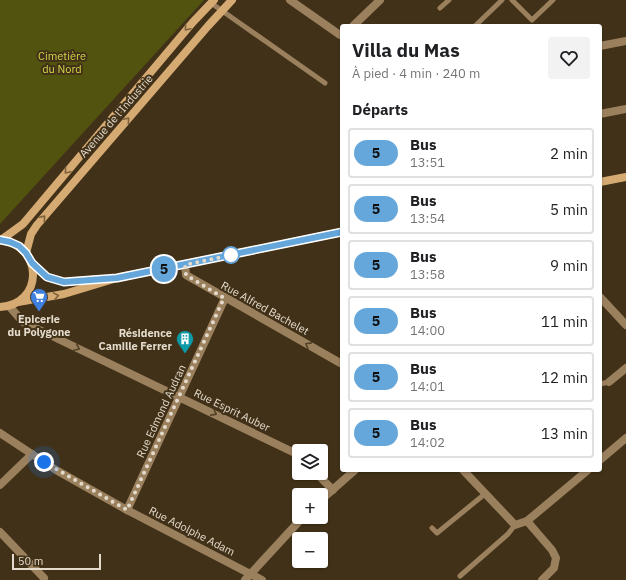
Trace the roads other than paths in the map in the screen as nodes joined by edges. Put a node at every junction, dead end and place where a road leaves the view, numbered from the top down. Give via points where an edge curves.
1 (232, 0) edge
2 (290, 0) edge
3 (380, 0) edge
4 (449, 0) edge
5 (502, 0) edge
6 (512, 0) edge
7 (553, 0) edge
8 (212, 1) edge
9 (440, 8) dead end
10 (222, 11) junction
11 (355, 24) edge
12 (477, 24) edge
13 (340, 35) edge
14 (626, 41) edge
15 (602, 46) edge
16 (161, 59) junction
17 (172, 68) junction
18 (325, 83) dead end
19 (626, 109) edge
20 (602, 114) edge
21 (626, 177) edge
22 (602, 182) edge
23 (340, 232) edge
24 (0, 240) edge
25 (26, 253) junction
26 (32, 263) junction
27 (185, 265) junction
28 (117, 278) junction
29 (224, 298) junction
30 (602, 299) edge
31 (18, 302) junction
32 (9, 306) junction
33 (0, 307) edge
34 (626, 325) edge
35 (340, 363) edge
36 (626, 368) edge
37 (609, 382) joint
38 (602, 384) edge
39 (179, 396) junction
40 (0, 433) edge
41 (626, 438) edge
42 (292, 452) edge
43 (32, 454) junction
44 (602, 458) edge
45 (353, 472) edge
46 (465, 472) edge
47 (586, 472) edge
48 (323, 480) edge
49 (0, 485) edge
50 (333, 490) junction
51 (486, 493) junction
52 (328, 494) edge
53 (127, 510) junction
54 (527, 521) junction
55 (297, 524) edge
56 (515, 525) junction
57 (432, 528) dead end
58 (0, 532) edge
59 (460, 576) dead end
60 (248, 577) edge
61 (43, 579) edge
62 (262, 580) edge
63 (542, 580) edge

1 - 10 street, Avenue de l'Industrie
2 - 13 street
3 - 11 street
4 - 9 lane
5 - 12 lane
6 - 7 lane via 532,20
8 - 10 lane
8 -> 16 street, Avenue de l'Industrie
10 - 17 street, Avenue de l'Industrie
10 - 18 lane
14 - 15 street
16 - 17 street
16 -> 24 street, Avenue de l'Industrie via 23,224
25 -> 17 street, Avenue de l'Industrie via 31,234 37,225
19 - 20 street
21 - 22 street
23 - 27 street
24 - 25 street via 19,246
25 - 26 street
26 - 28 street via 47,277 64,282
26 - 31 street via 32,285
27 - 28 street
27 - 29 street, Rue Alfred Bachelet via 186,275
31 -> 28 street via 64,294
35 -> 29 street, Rue Alfred Bachelet
29 - 39 street, Rue Edmond Audran
30 - 34 street
31 - 32 street
32 - 33 street
32 -> 39 street, Rue Esprit Auber via 23,322
36 - 37 street
37 - 38 lane
39 -> 42 street, Rue Esprit Auber
39 - 53 street, Rue Edmond Audran
40 - 43 street, Rue Adolphe Adam
41 - 44 street
43 - 49 street
43 - 53 street, Rue Adolphe Adam
45 - 50 street
46 - 51 street
47 - 54 street
48 - 50 street
50 - 52 street
51 - 56 street
51 - 57 lane via 437,533
53 - 60 street, Rue Adolphe Adam
54 - 56 street
54 - 63 street via 556,558 554,568
55 - 60 street
56 - 59 lane
58 - 61 street
60 - 62 street, Rue Adolphe Adam

